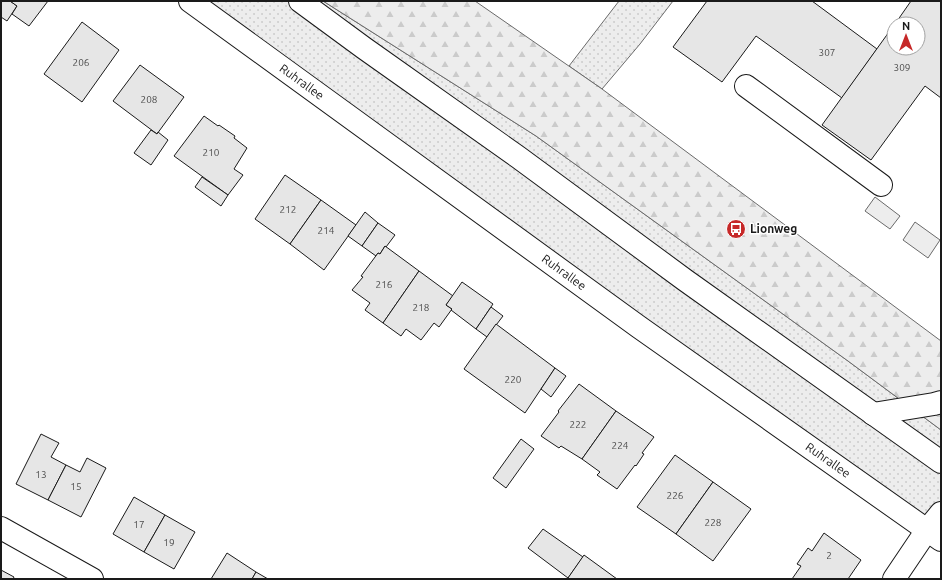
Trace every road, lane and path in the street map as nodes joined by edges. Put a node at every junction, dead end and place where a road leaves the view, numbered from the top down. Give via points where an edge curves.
1 (190, 1) edge
2 (300, 1) edge
3 (746, 86) dead end
4 (881, 185) dead end
5 (941, 402) edge
6 (873, 414) junction
7 (941, 462) edge
8 (941, 513) edge
9 (1, 528) edge
10 (934, 535) edge
11 (92, 579) edge
12 (894, 579) edge

1 - 10 main road, Ruhrallee via 639,327
2 - 6 main road
3 - 4 main road
5 - 6 main road
6 - 7 main road
8 - 10 main road
9 - 11 main road
10 - 12 main road

